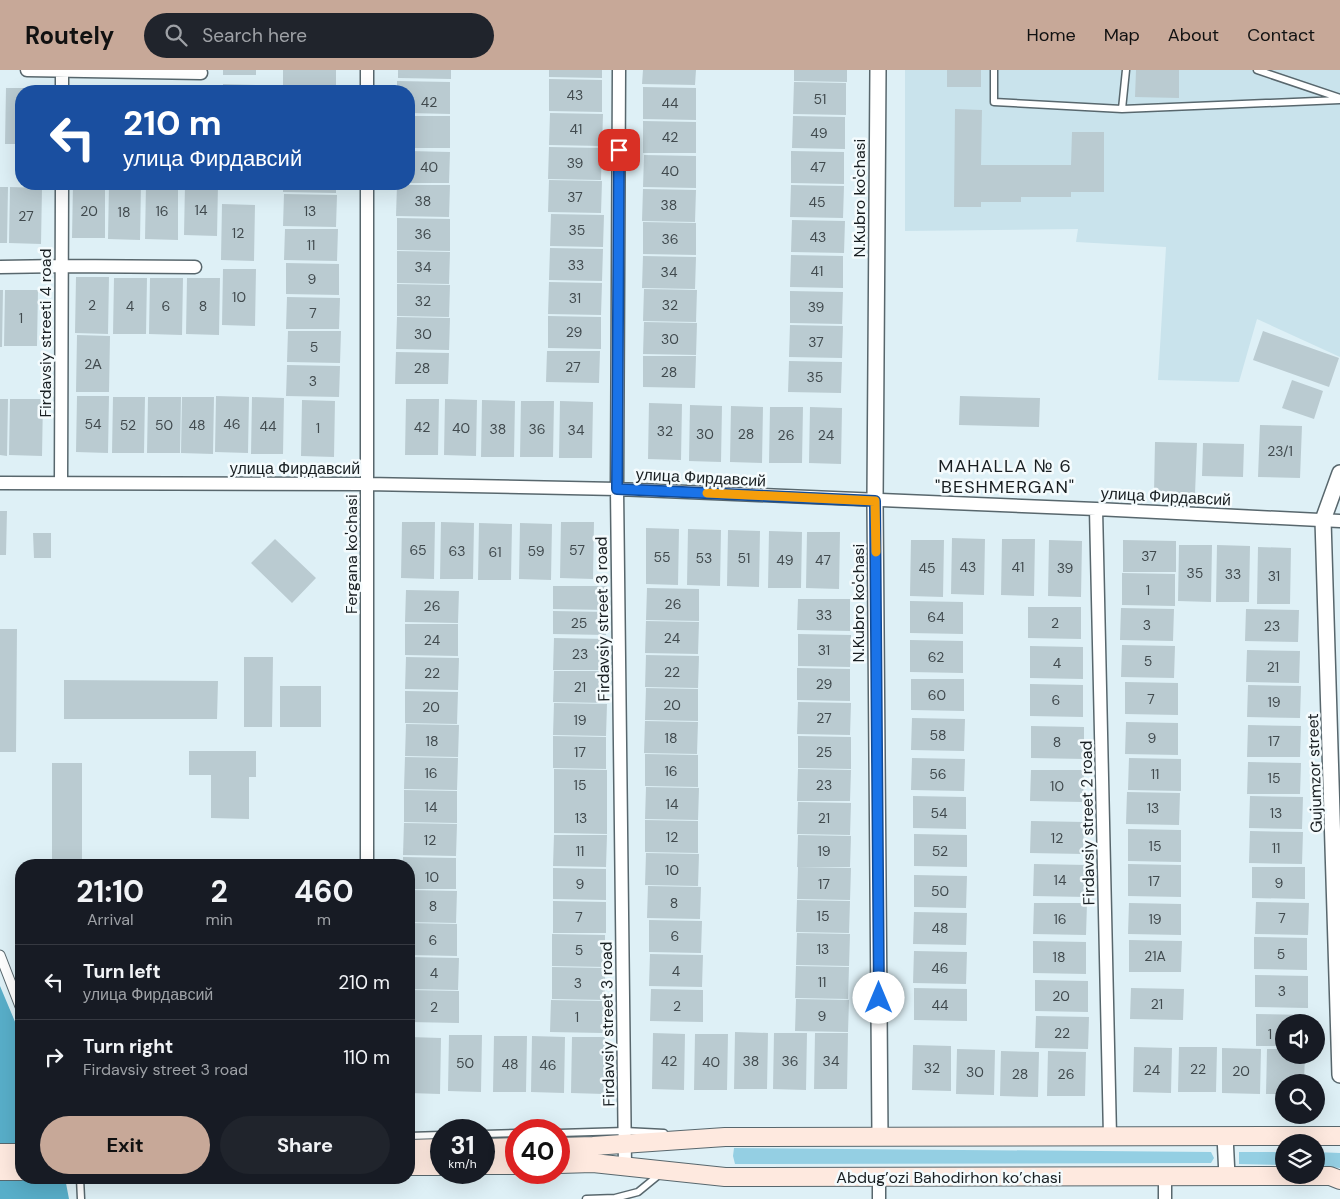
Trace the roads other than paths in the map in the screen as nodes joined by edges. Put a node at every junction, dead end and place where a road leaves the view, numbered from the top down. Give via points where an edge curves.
1 (27, 70) edge
2 (62, 70) edge
3 (367, 70) edge
4 (619, 70) edge
5 (878, 70) edge
6 (994, 70) edge
7 (1126, 70) edge
8 (1257, 70) edge
9 (201, 73) dead end
10 (62, 85) edge
11 (367, 85) edge
12 (1340, 99) edge
13 (1122, 109) junction
14 (62, 190) edge
15 (367, 190) edge
16 (62, 266) junction
17 (0, 267) edge
18 (195, 267) dead end
19 (1340, 473) edge
20 (0, 483) edge
21 (61, 483) junction
22 (367, 484) junction
23 (617, 489) junction
24 (875, 501) junction
25 (1096, 509) junction
26 (1323, 520) junction
27 (1340, 521) edge
28 (1336, 800) edge
29 (367, 859) edge
30 (0, 954) edge
31 (15, 993) edge
32 (1340, 1075) edge
33 (570, 1134) edge
34 (430, 1135) edge
35 (415, 1136) edge
36 (1110, 1136) junction
37 (1225, 1136) junction
38 (1340, 1136) edge
39 (880, 1137) junction
40 (625, 1138) junction
41 (570, 1146) edge
42 (430, 1148) edge
43 (415, 1149) edge
44 (0, 1153) edge
45 (15, 1153) edge
46 (570, 1164) edge
47 (415, 1166) edge
48 (430, 1166) edge
49 (624, 1167) junction
50 (0, 1171) edge
51 (15, 1171) edge
52 (664, 1171) junction
53 (1165, 1176) junction
54 (1226, 1176) junction
55 (879, 1177) junction
56 (1340, 1180) edge
57 (80, 1184) edge
58 (81, 1199) edge
59 (586, 1199) edge
60 (879, 1199) edge
61 (1165, 1199) edge

1 - 2 street
2 - 9 street
2 - 10 street
3 - 11 street
4 - 23 street, Firdavsiy street 3 road
5 - 24 street, N.Kubro ko'chasi
6 - 13 lane via 994,102
7 - 13 lane
8 - 12 lane
12 - 13 lane
14 - 16 street, Firdavsiy streeti 4 road
15 - 22 street, Fergana ko'chasi
16 - 17 street
16 - 18 street
16 - 21 street, Firdavsiy streeti 4 road
19 - 26 street, Gujumzor street
20 - 21 street, улица Фирдавсий
21 - 22 street, улица Фирдавсий
22 - 23 street, улица Фирдавсий
22 - 29 street, Fergana ko'chasi
23 - 24 street, улица Фирдавсий
23 - 40 street, Firdavsiy street 3 road
24 - 25 street, улица Фирдавсий
24 - 39 street, N.Kubro ko'chasi
25 - 26 street, улица Фирдавсий
25 - 36 street, Firdavsiy street 2 road
26 - 27 street, улица Фирдавсий
26 - 28 street, Gujumzor street
28 - 32 street, Gujumzor street
30 - 31 street
33 - 40 lane
34 - 35 lane
36 - 37 main road
36 - 39 main road
37 - 38 main road
37 - 54 street
39 - 40 main road
40 - 41 main road
40 - 49 street, Firdavsiy street 3 road
42 - 43 main road
44 - 45 main road
46 - 49 main road, Abdug’ozi Bahodirhon ko’chasi
47 - 48 main road
49 - 52 main road, Abdug’ozi Bahodirhon ko’chasi
50 - 51 main road
52 - 55 main road, Abdug’ozi Bahodirhon ko’chasi via 724,1177
52 - 59 lane via 638,1192 615,1198
53 - 54 main road, Abdug’ozi Bahodirhon ko’chasi
53 - 55 main road, Abdug’ozi Bahodirhon ko’chasi
53 - 61 street
54 - 56 main road, Abdug’ozi Bahodirhon ko’chasi via 1330,1176
55 - 60 street
57 - 58 lane

